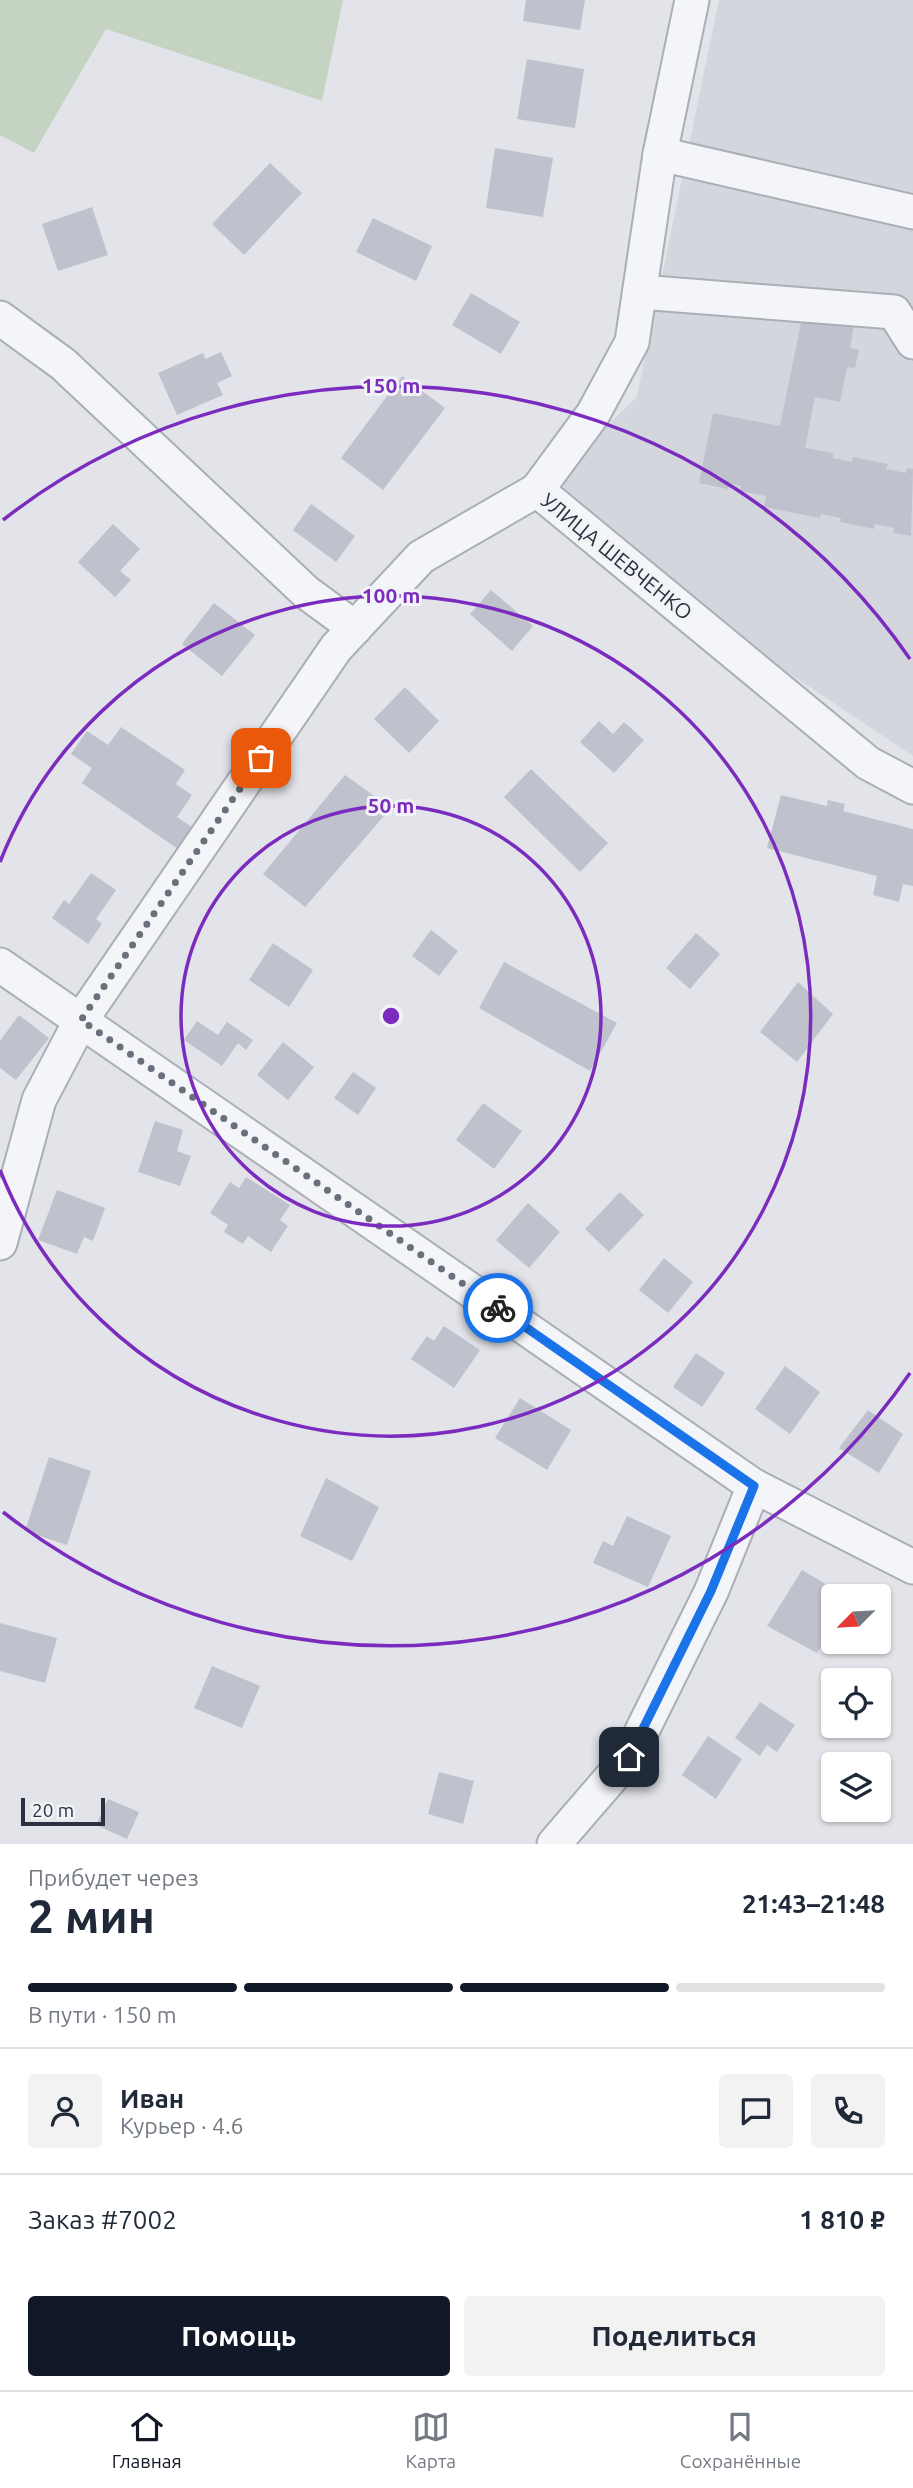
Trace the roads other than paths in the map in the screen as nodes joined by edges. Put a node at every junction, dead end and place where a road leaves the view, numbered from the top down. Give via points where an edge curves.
1 (692, 0) edge
2 (660, 154) junction
3 (913, 212) edge
4 (640, 292) junction
5 (0, 318) edge
6 (913, 342) edge
7 (537, 490) junction
8 (355, 628) junction
9 (913, 787) edge
10 (0, 965) edge
11 (81, 1020) junction
12 (0, 1243) edge
13 (754, 1486) junction
14 (913, 1567) edge
15 (554, 1844) edge

1 - 2 street, УЛИЦА ШЕВЧЕНКО
2 - 3 street
2 - 4 street, УЛИЦА ШЕВЧЕНКО
4 - 6 street via 894,312
4 - 7 street, УЛИЦА ШЕВЧЕНКО via 632,342 593,414
5 - 8 street via 63,364 306,592
7 - 8 street via 421,557
7 - 9 street, УЛИЦА ШЕВЧЕНКО via 868,763
8 - 11 street via 336,648
10 - 11 street
11 - 12 street via 39,1100
11 - 13 street
13 - 14 street
13 - 15 street via 711,1591 629,1757

